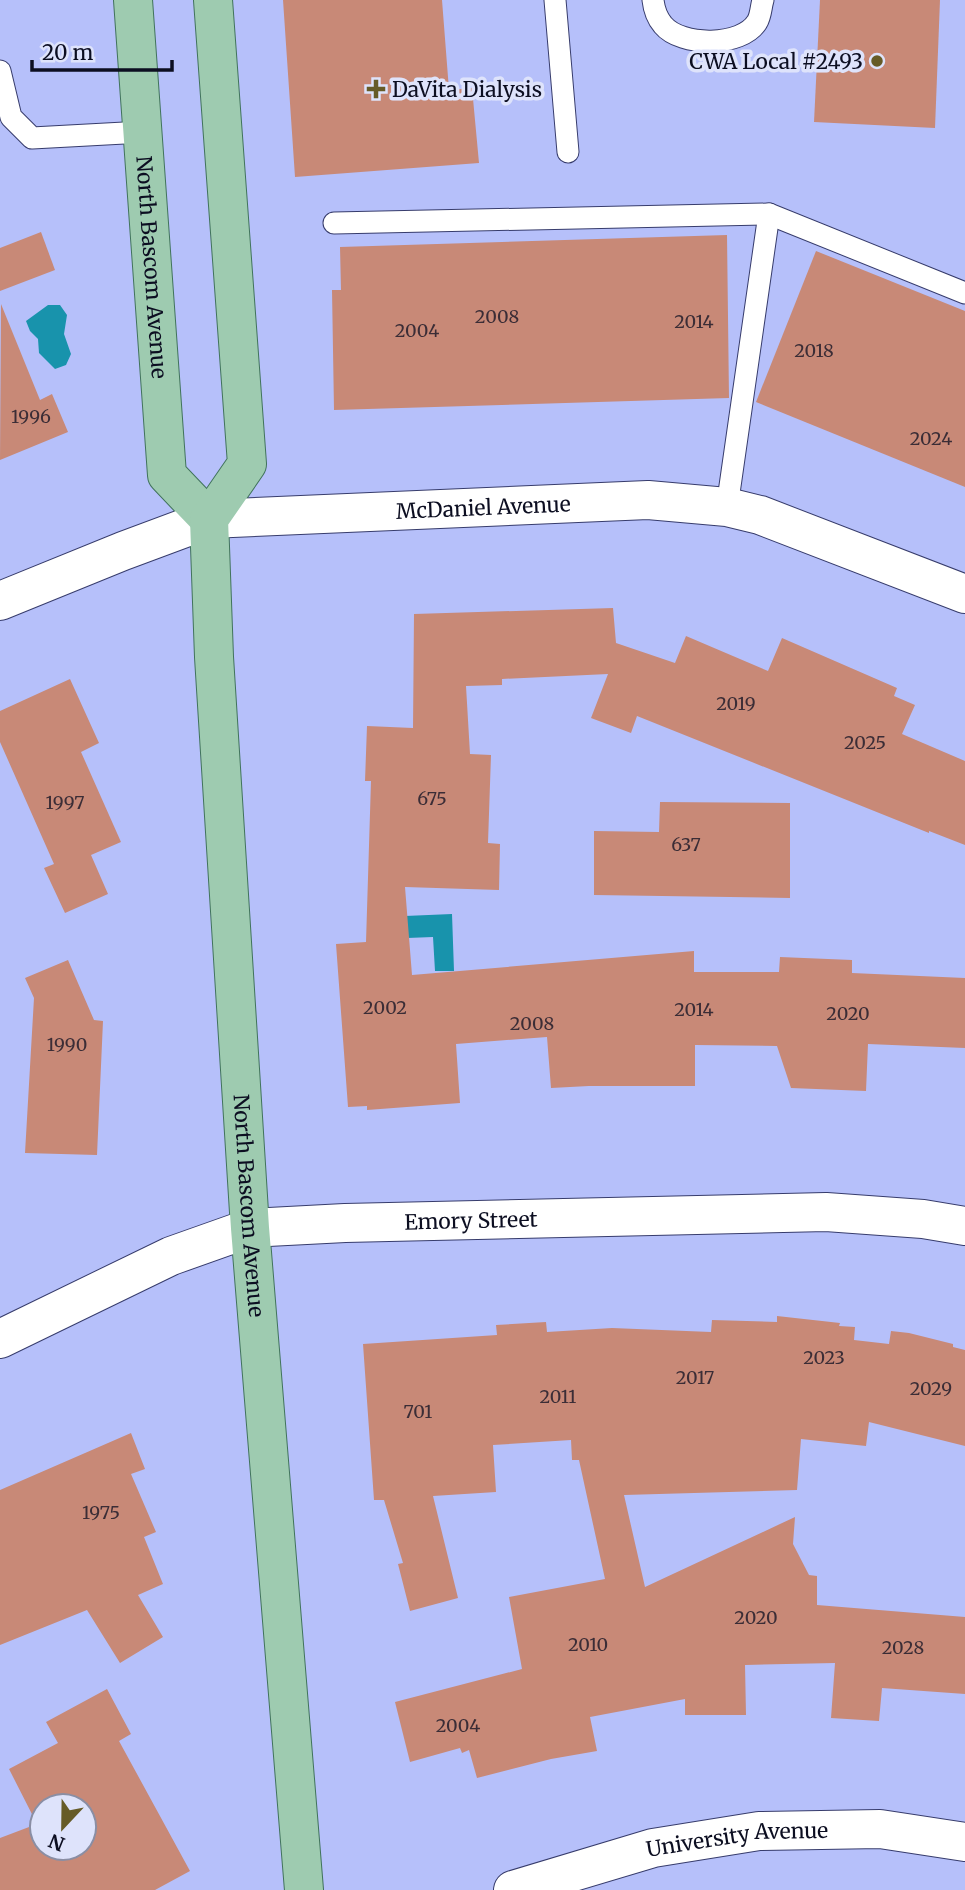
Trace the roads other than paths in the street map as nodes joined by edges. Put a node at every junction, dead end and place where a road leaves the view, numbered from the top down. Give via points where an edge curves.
1 (213, 0) edge
2 (555, 0) edge
3 (653, 0) edge
4 (763, 0) edge
5 (130, 5) edge
6 (0, 71) edge
7 (143, 132) junction
8 (568, 152) dead end
9 (769, 214) junction
10 (334, 223) dead end
11 (965, 293) edge
12 (727, 507) junction
13 (209, 519) junction
14 (965, 594) edge
15 (0, 601) edge
16 (965, 1226) edge
17 (250, 1228) junction
18 (0, 1339) edge
19 (965, 1842) edge
20 (304, 1890) edge
21 (513, 1890) edge

1 - 13 main road via 247,464
2 - 8 lane
3 - 4 lane via 664,27 695,42 736,39 757,22
5 - 7 main road, North Bascom Avenue
6 - 7 lane via 11,117 32,138
7 - 13 main road, North Bascom Avenue via 167,475
9 - 10 lane
9 - 11 lane
9 - 12 lane
12 - 13 street, McDaniel Avenue via 648,499
12 - 14 street, McDaniel Avenue via 773,520
13 - 15 street, McDaniel Avenue
13 - 17 main road, North Bascom Avenue
16 - 17 street, Emory Street via 826,1212
17 - 18 street, Emory Street via 171,1256
17 - 20 main road, North Bascom Avenue
19 - 21 street, University Avenue via 880,1829 759,1831 653,1848

